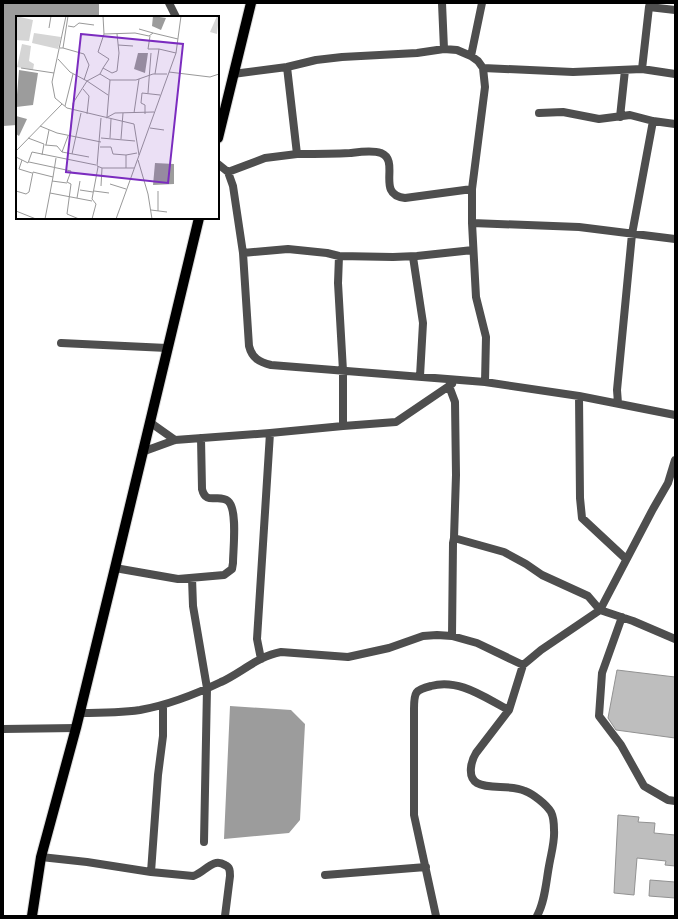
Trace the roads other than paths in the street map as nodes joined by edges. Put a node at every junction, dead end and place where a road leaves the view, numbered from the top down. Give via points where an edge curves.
1 (169, 3) edge
2 (251, 3) edge
3 (442, 3) edge
4 (482, 3) edge
5 (649, 5) edge
6 (675, 10) edge
7 (176, 16) edge
8 (444, 49) junction
9 (472, 56) junction
10 (287, 67) junction
11 (483, 68) junction
12 (642, 69) junction
13 (624, 70) junction
14 (233, 74) junction
15 (675, 74) edge
16 (539, 113) dead end
17 (620, 117) junction
18 (653, 122) junction
19 (675, 124) edge
20 (219, 132) edge
21 (298, 154) junction
22 (219, 165) edge
23 (228, 172) junction
24 (472, 189) junction
25 (199, 219) edge
26 (472, 223) junction
27 (632, 234) junction
28 (675, 239) edge
29 (473, 250) junction
30 (243, 254) junction
31 (339, 256) junction
32 (413, 256) junction
33 (61, 343) dead end
34 (167, 348) junction
35 (343, 371) junction
36 (420, 376) junction
37 (457, 380) junction
38 (485, 382) junction
39 (449, 386) junction
40 (579, 396) junction
41 (618, 403) junction
42 (675, 415) edge
43 (151, 423) junction
44 (343, 426) junction
45 (270, 433) junction
46 (201, 438) junction
47 (175, 440) junction
48 (142, 452) junction
49 (675, 460) edge
50 (454, 538) junction
51 (626, 559) junction
52 (115, 568) junction
53 (192, 578) junction
54 (600, 610) junction
55 (622, 617) junction
56 (452, 636) junction
57 (675, 639) edge
58 (261, 659) junction
59 (523, 665) junction
60 (207, 688) junction
61 (163, 705) junction
62 (509, 710) junction
63 (79, 713) junction
64 (76, 728) junction
65 (3, 729) edge
66 (675, 801) edge
67 (204, 842) dead end
68 (41, 857) junction
69 (426, 867) junction
70 (151, 872) junction
71 (324, 875) dead end
72 (32, 916) edge
73 (225, 916) edge
74 (436, 916) edge
75 (537, 916) edge

1 - 7 street
2 - 14 main road
3 - 8 street
4 - 9 street
5 - 6 street
5 - 12 street
8 - 9 street via 457,50
8 - 10 street via 417,53 342,56
9 - 11 street
10 - 14 street
10 - 21 street
11 - 13 street via 573,72
11 - 24 street via 485,87
12 - 13 street
12 - 15 street
13 - 17 street
14 - 20 main road
16 - 17 street via 563,112 599,119
17 - 18 street via 630,115
18 - 19 street
18 - 27 street
21 - 23 street via 265,158
21 - 24 street via 382,153 389,167 392,193 397,197
22 - 23 street
23 - 30 street via 233,186
24 - 26 street
25 - 34 main road
26 - 27 street via 579,227
26 - 29 street
27 - 28 street
27 - 41 street via 617,390
29 - 32 street
29 - 38 street via 476,297 486,337
30 - 31 street via 288,249
30 - 35 street via 249,346 255,359 271,366
31 - 32 street
31 - 35 street
32 - 36 street via 423,323
33 - 34 street
34 - 43 main road
35 - 36 street
35 - 44 street
36 - 37 street
37 - 38 street
37 - 39 street
38 - 40 street
39 - 44 street via 396,422
39 - 50 street via 455,402
40 - 41 street
40 - 51 street via 582,518
41 - 42 street
43 - 47 street
43 - 48 main road
44 - 45 street
45 - 46 street
45 - 58 street via 257,639
46 - 47 street
46 - 53 street via 204,495 224,499 232,506 233,563 232,569 224,575
47 - 48 street
48 - 52 main road
49 - 51 street via 668,483
50 - 54 street via 504,552 542,576 588,596
50 - 56 street
51 - 54 street
52 - 53 street via 168,578
52 - 63 main road
53 - 60 street via 193,606
54 - 55 street
54 - 59 street
55 - 57 street
55 - 66 street via 602,673 599,716 621,744 644,786 668,800
56 - 58 street via 423,636 389,648 348,657 281,652
56 - 59 street via 477,643
58 - 60 street
59 - 62 street
60 - 61 street
60 - 67 street
61 - 63 street via 141,710
61 - 70 street via 163,736
62 - 69 street via 469,690 446,684 437,684 416,692 414,815
62 - 75 street via 472,759 471,773 472,779 477,783 525,790 551,812 554,839
63 - 64 main road
64 - 65 street
64 - 68 main road
68 - 70 street
68 - 72 main road
69 - 71 street
69 - 74 street
70 - 73 street via 192,876 203,872 210,864 222,863 228,866 230,876

